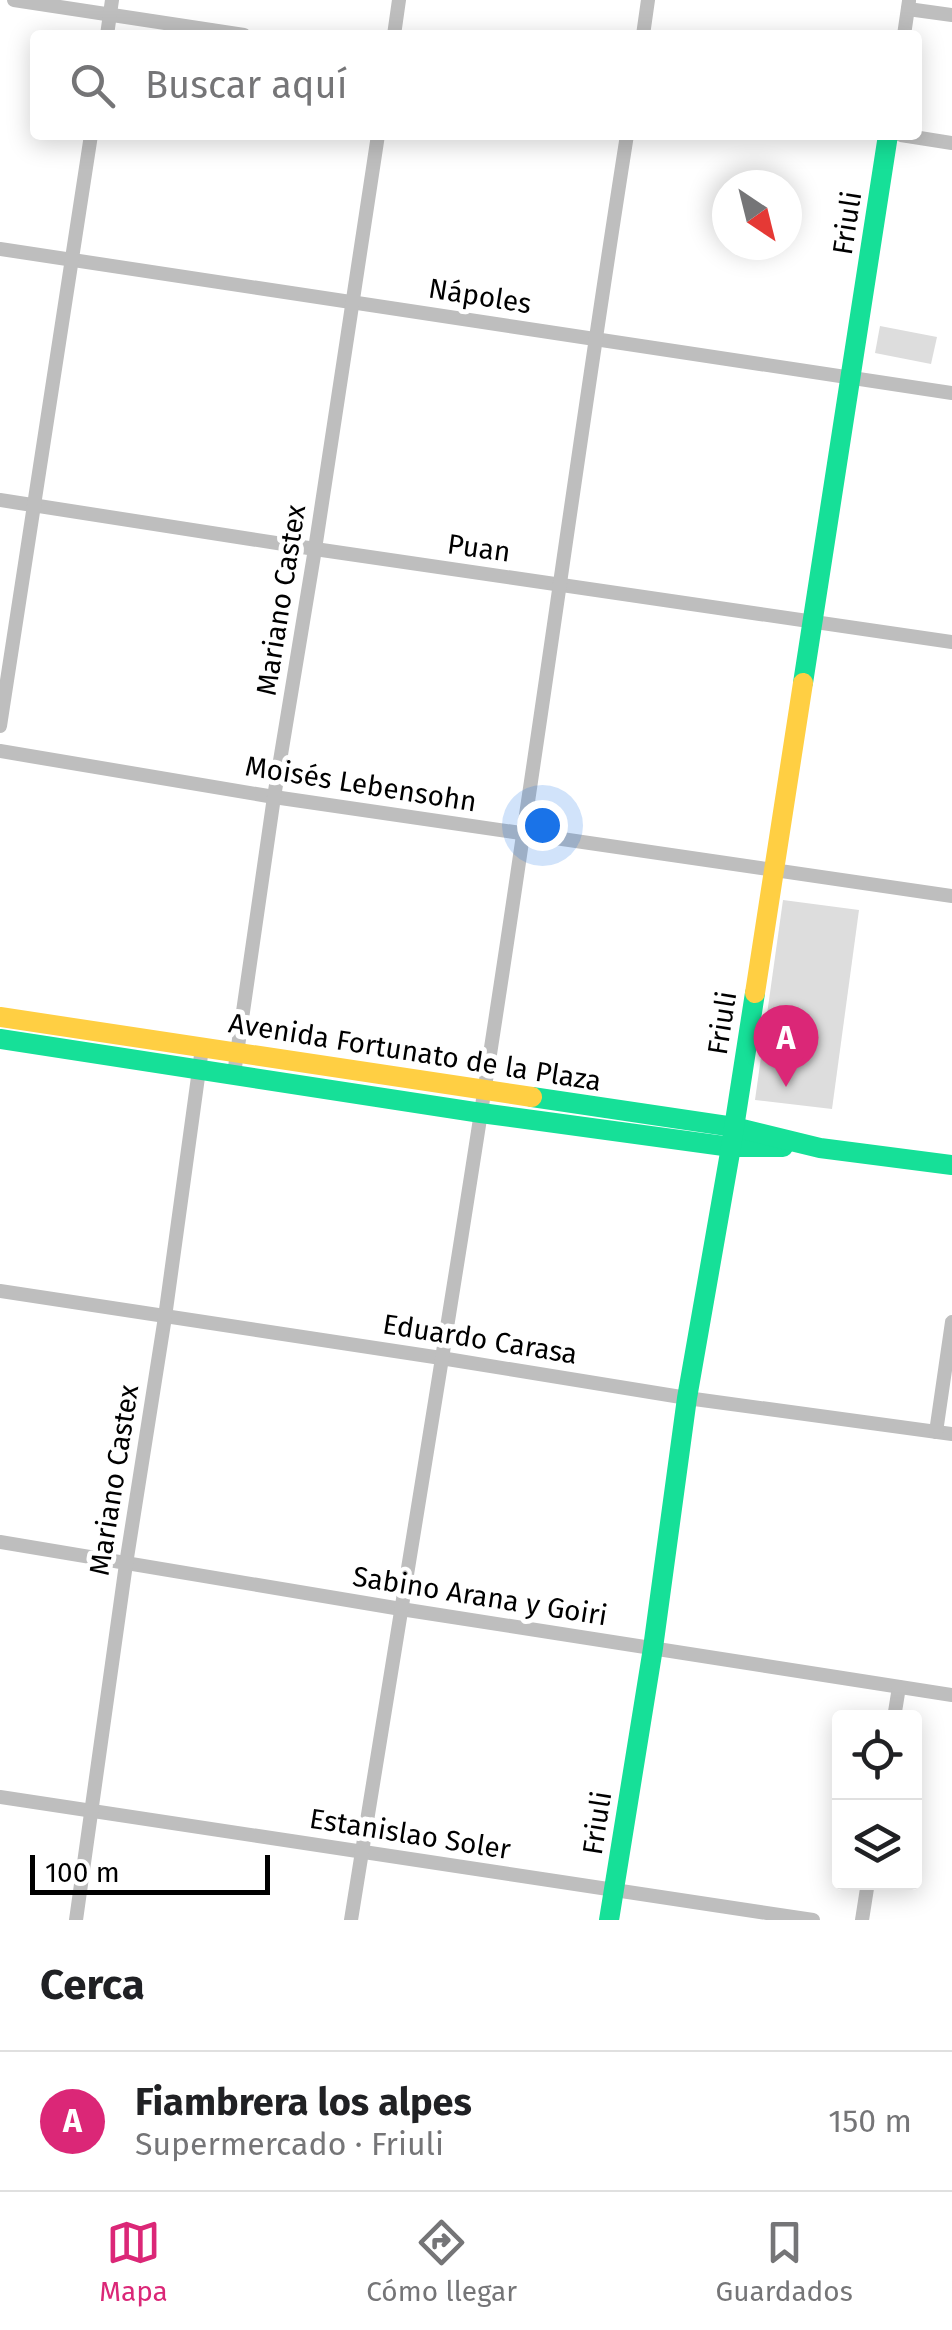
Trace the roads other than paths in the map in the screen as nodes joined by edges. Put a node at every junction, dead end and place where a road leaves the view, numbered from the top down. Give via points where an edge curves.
1 (14, 0) edge
2 (400, 0) edge
3 (648, 0) edge
4 (909, 4) edge
5 (111, 7) edge
6 (952, 15) edge
7 (220, 30) edge
8 (395, 30) edge
9 (644, 30) edge
10 (905, 30) edge
11 (922, 138) edge
12 (90, 140) edge
13 (377, 140) edge
14 (626, 140) edge
15 (887, 140) edge
16 (952, 143) edge
17 (0, 249) edge
18 (72, 259) junction
19 (353, 302) junction
20 (594, 339) junction
21 (850, 378) junction
22 (952, 393) edge
23 (0, 500) edge
24 (34, 505) junction
25 (315, 549) junction
26 (559, 584) junction
27 (812, 622) junction
28 (952, 642) edge
29 (0, 726) edge
30 (0, 751) edge
31 (274, 797) junction
32 (524, 835) junction
33 (774, 868) junction
34 (952, 896) edge
35 (0, 1018) edge
36 (0, 1039) edge
37 (202, 1048) junction
38 (236, 1064) junction
39 (200, 1070) junction
40 (484, 1090) junction
41 (481, 1113) junction
42 (732, 1137) junction
43 (952, 1164) edge
44 (0, 1292) edge
45 (165, 1317) junction
46 (952, 1322) edge
47 (441, 1358) junction
48 (686, 1398) junction
49 (936, 1432) junction
50 (952, 1434) edge
51 (0, 1542) edge
52 (126, 1564) junction
53 (401, 1609) junction
54 (653, 1648) junction
55 (899, 1687) junction
56 (952, 1695) edge
57 (895, 1710) edge
58 (0, 1796) edge
59 (92, 1811) junction
60 (362, 1852) junction
61 (614, 1890) junction
62 (867, 1890) edge
63 (76, 1920) edge
64 (351, 1920) edge
65 (609, 1920) edge
66 (813, 1920) edge
67 (862, 1920) edge

1 - 5 street
2 - 8 street
3 - 9 street
4 - 6 street
4 - 10 street
5 - 7 street
11 - 16 street
12 - 18 street
13 - 19 street, Mariano Castex
14 - 20 street
15 - 21 street, Friuli
17 - 18 street, Nápoles
18 - 19 street, Nápoles
18 - 24 street
19 - 20 street, Nápoles
19 - 25 street, Mariano Castex
20 - 21 street, Nápoles
20 - 26 street
21 - 22 street, Nápoles
21 - 27 street, Friuli
23 - 24 street, Puan
24 - 25 street, Puan
24 - 29 street
25 - 26 street, Puan
25 - 31 street, Mariano Castex
26 - 27 street, Puan
26 - 32 street
27 - 28 street, Puan
27 - 33 street, Friuli
30 - 31 street, Moisés Lebensohn
31 - 32 street, Moisés Lebensohn
31 - 38 street, Mariano Castex
32 - 33 street, Moisés Lebensohn
32 - 40 street
33 - 34 street, Moisés Lebensohn
33 - 42 street, Friuli
35 - 37 street, Avenida Fortunato de la Plaza
36 - 39 street, Avenida Fortunato de la Plaza
37 - 38 street, Avenida Fortunato de la Plaza
37 - 39 street, Mariano Castex
38 - 39 street, Avenida Fortunato de la Plaza
38 - 40 street, Avenida Fortunato de la Plaza
38 - 41 street, Avenida Fortunato de la Plaza
39 - 45 street, Mariano Castex
40 - 41 street
40 - 42 street, Avenida Fortunato de la Plaza
41 - 42 street, Avenida Fortunato de la Plaza
41 - 47 street
42 - 43 street, Avenida Fortunato de la Plaza
42 - 48 street, Friuli
44 - 45 street, Eduardo Carasa
45 - 47 street, Eduardo Carasa
45 - 52 street, Mariano Castex
46 - 49 street
47 - 48 street, Eduardo Carasa
47 - 53 street
48 - 49 street, Eduardo Carasa
48 - 54 street, Friuli
49 - 50 street, Eduardo Carasa
51 - 52 street, Sabino Arana y Goiri
52 - 53 street, Sabino Arana y Goiri
52 - 59 street, Mariano Castex
53 - 54 street, Sabino Arana y Goiri
53 - 60 street
54 - 55 street, Sabino Arana y Goiri
54 - 61 street, Friuli
55 - 56 street, Sabino Arana y Goiri
55 - 57 street
58 - 59 street, Estanislao Soler
59 - 60 street, Estanislao Soler
59 - 63 street, Mariano Castex
60 - 61 street, Estanislao Soler
60 - 64 street
61 - 65 street, Friuli
61 - 66 street, Estanislao Soler
62 - 67 street

